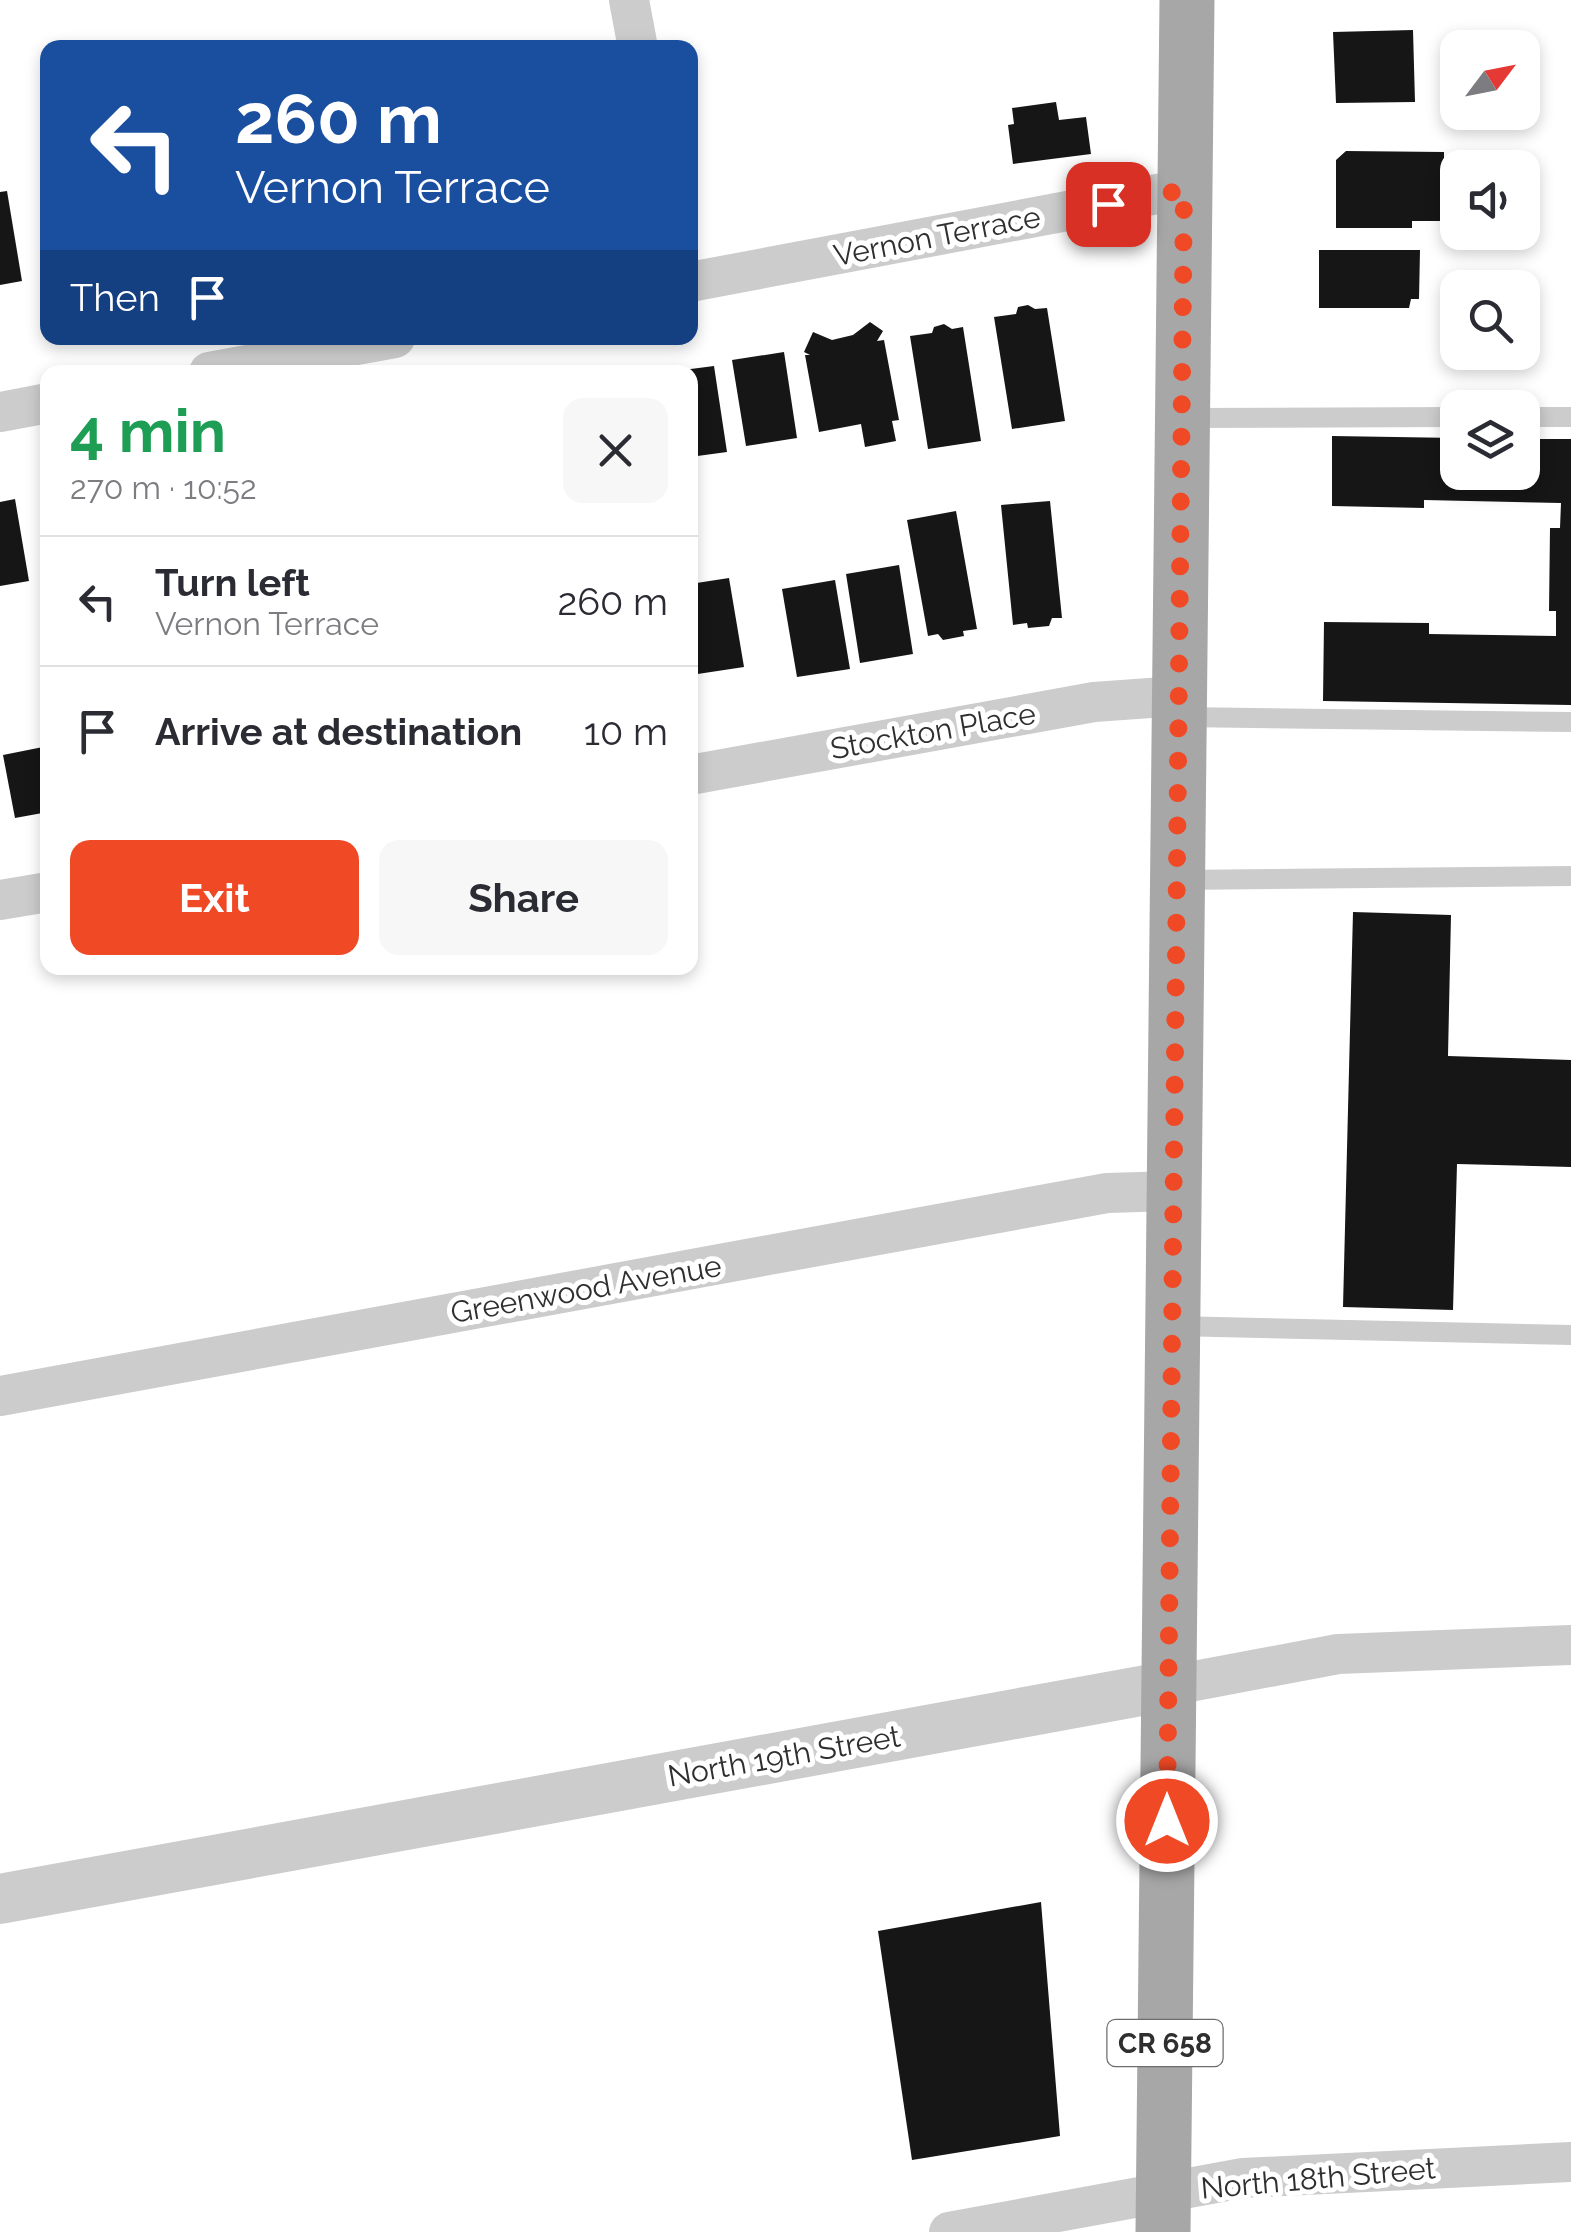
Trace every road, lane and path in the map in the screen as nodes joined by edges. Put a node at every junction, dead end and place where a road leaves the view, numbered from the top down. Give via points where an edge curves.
1 (629, 0) edge
2 (1186, 0) edge
3 (636, 40) edge
4 (1184, 190) junction
5 (698, 281) edge
6 (357, 345) edge
7 (247, 365) edge
8 (40, 404) edge
9 (0, 412) edge
10 (1440, 417) edge
11 (1540, 417) edge
12 (1571, 417) edge
13 (1181, 418) junction
14 (1178, 706) junction
15 (1571, 722) edge
16 (698, 774) edge
17 (1571, 876) edge
18 (1176, 880) junction
19 (40, 893) edge
20 (0, 900) edge
21 (1173, 1191) junction
22 (1172, 1326) junction
23 (1571, 1335) edge
24 (0, 1396) edge
25 (1571, 1644) edge
26 (1168, 1686) junction
27 (0, 1899) edge
28 (1571, 2162) edge
29 (1163, 2212) edge
30 (949, 2232) edge

1 - 3 street
2 - 4 main road, CR 658
4 - 5 street, Vernon Terrace
4 - 13 main road, CR 658
6 - 7 street
8 - 9 street
10 - 13 lane
11 - 12 lane
13 - 14 main road, CR 658
14 - 15 lane
14 - 16 street, Stockton Place via 1094,702
14 - 18 main road, CR 658
17 - 18 lane
18 - 21 main road, CR 658
19 - 20 street
21 - 22 main road, CR 658
21 - 24 street, Greenwood Avenue via 1108,1193
22 - 23 lane
22 - 26 main road, CR 658
25 - 26 street, North 19th Street via 1338,1654
26 - 27 street, North 19th Street
26 - 29 main road, CR 658
28 - 29 street, North 18th Street via 1272,2175
29 - 30 street, North 18th Street

